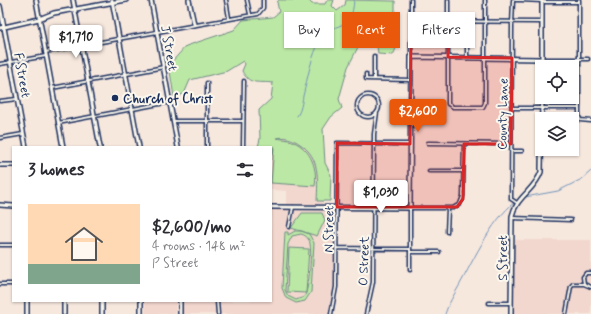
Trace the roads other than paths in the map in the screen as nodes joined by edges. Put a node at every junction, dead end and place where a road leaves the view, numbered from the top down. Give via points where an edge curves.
1 (36, 0) edge
2 (73, 0) edge
3 (126, 0) edge
4 (151, 0) edge
5 (189, 0) edge
6 (226, 0) edge
7 (247, 0) edge
8 (263, 0) edge
9 (411, 0) edge
10 (448, 0) edge
11 (485, 0) edge
12 (520, 0) edge
13 (112, 1) edge
14 (542, 1) edge
15 (579, 1) edge
16 (0, 6) edge
17 (75, 10) junction
18 (411, 12) edge
19 (449, 12) edge
20 (250, 14) junction
21 (229, 18) junction
22 (39, 19) junction
23 (475, 21) edge
24 (485, 22) junction
25 (512, 22) junction
26 (542, 22) junction
27 (194, 24) junction
28 (2, 27) edge
29 (157, 31) junction
30 (119, 38) junction
31 (81, 45) junction
32 (411, 48) edge
33 (448, 48) edge
34 (467, 48) edge
35 (45, 52) junction
36 (46, 56) junction
37 (374, 56) dead end
38 (411, 57) junction
39 (448, 57) junction
40 (467, 58) junction
41 (485, 58) junction
42 (512, 58) junction
43 (579, 58) junction
44 (542, 59) junction
45 (588, 59) dead end
46 (10, 63) junction
47 (0, 64) edge
48 (164, 67) junction
49 (126, 74) junction
50 (366, 74) dead end
51 (374, 80) junction
52 (411, 80) junction
53 (89, 81) junction
54 (244, 81) dead end
55 (207, 83) dead end
56 (51, 88) junction
57 (17, 98) junction
58 (0, 101) edge
59 (170, 102) junction
60 (542, 104) edge
61 (512, 108) junction
62 (542, 108) junction
63 (578, 108) junction
64 (132, 109) junction
65 (377, 112) junction
66 (95, 116) junction
67 (173, 121) junction
68 (207, 121) junction
69 (243, 121) junction
70 (591, 122) edge
71 (58, 123) junction
72 (23, 134) junction
73 (0, 138) edge
74 (374, 143) junction
75 (428, 143) dead end
76 (410, 144) junction
77 (464, 144) junction
78 (511, 144) junction
79 (26, 146) edge
80 (62, 146) edge
81 (100, 146) edge
82 (139, 146) edge
83 (178, 146) edge
84 (207, 146) edge
85 (243, 146) edge
86 (511, 151) junction
87 (522, 151) dead end
88 (0, 165) edge
89 (12, 165) edge
90 (428, 171) dead end
91 (463, 171) junction
92 (517, 204) junction
93 (0, 205) edge
94 (12, 206) edge
95 (272, 207) edge
96 (293, 207) junction
97 (337, 207) junction
98 (374, 208) junction
99 (410, 208) junction
100 (448, 209) junction
101 (512, 218) junction
102 (571, 220) dead end
103 (289, 227) dead end
104 (448, 232) dead end
105 (0, 245) edge
106 (12, 245) edge
107 (336, 248) junction
108 (373, 248) junction
109 (410, 250) junction
110 (440, 252) dead end
111 (410, 270) dead end
112 (591, 273) edge
113 (0, 284) edge
114 (12, 284) edge
115 (584, 284) junction
116 (591, 287) edge
117 (27, 302) edge
118 (64, 302) edge
119 (102, 302) edge
120 (141, 302) edge
121 (180, 302) edge
122 (217, 302) edge
123 (489, 303) dead end
124 (511, 303) junction
125 (27, 314) edge
126 (64, 314) edge
127 (102, 314) edge
128 (142, 314) edge
129 (180, 314) edge
130 (218, 314) edge
131 (330, 314) edge
132 (366, 314) edge
133 (511, 314) edge
134 (566, 314) edge

1 - 22 street
2 - 17 street
3 - 13 street
4 - 29 street, J Street
5 - 27 street
6 - 21 street
7 - 20 street
8 - 20 street via 264,5 260,13
9 - 18 street
10 - 19 street
11 - 24 street
12 - 14 street
12 - 25 street, County Lane via 513,0
13 - 17 street
13 - 30 street
14 - 15 street
14 - 26 street
15 - 43 street
16 - 28 street, F Street
17 - 22 street via 54,13
17 - 31 street
20 - 21 street
21 - 27 street
22 - 28 street
22 - 35 street
23 - 24 street
24 - 25 street
24 - 41 street
25 - 26 street
25 - 42 street, County Lane
26 - 44 street
27 - 29 street
28 - 46 street, F Street
29 - 30 street
29 - 48 street, J Street
30 - 31 street
30 - 49 street
31 - 35 street
31 - 53 street
32 - 38 street
33 - 39 street
34 - 40 street
35 - 36 street
36 - 46 street
36 - 56 street
37 - 51 street
38 - 39 street
38 - 52 street
39 - 40 street
39 - 41 street via 449,105 484,106
40 - 41 street
41 - 42 street
42 - 44 street
42 - 61 street, County Lane
43 - 44 street
43 - 45 street
43 - 63 street
46 - 47 street
46 - 57 street, F Street
48 - 49 street
48 - 59 street, J Street
49 - 53 street
49 - 64 street
50 - 51 street via 366,79
51 - 52 street
52 - 76 street
53 - 56 street
53 - 66 street
54 - 69 street
55 - 68 street
56 - 71 street
57 - 58 street
57 - 72 street, F Street
59 - 64 street
59 - 67 street, J Street
60 - 62 street
61 - 62 street
61 - 78 street, County Lane
62 - 63 street
62 - 92 street via 540,174
63 - 70 street via 579,119
64 - 66 street
64 - 82 street
65 - 65 street via 372,115 360,113 357,108 358,100 363,97 375,98 379,106
65 - 74 street, O Street
66 - 71 street
66 - 81 street
67 - 68 street
67 - 83 street, J Street
68 - 69 street
68 - 84 street
69 - 85 street
71 - 80 street
72 - 73 street
72 - 79 street, F Street
74 - 76 street
74 - 97 street, N Street via 337,143
74 - 98 street, O Street
75 - 77 street
76 - 99 street
77 - 78 street
77 - 91 street
78 - 86 street, County Lane
86 - 87 street
86 - 92 street, County Lane via 511,199
88 - 89 street
90 - 91 street
91 - 100 street via 463,199 455,208
92 - 101 street, S Street
93 - 94 street
95 - 96 street
96 - 97 street
96 - 103 street
97 - 98 street
97 - 107 street, N Street
98 - 99 street
98 - 108 street, O Street
99 - 100 street
99 - 109 street
100 - 104 street
101 - 102 street
101 - 124 street, S Street
105 - 106 street
107 - 108 street
107 - 131 street, N Street via 336,287
108 - 109 street
108 - 132 street, O Street via 373,284
109 - 110 street
109 - 111 street
112 - 115 street via 586,273 583,277
113 - 114 street
115 - 116 street
115 - 134 street via 571,286
117 - 125 street
118 - 126 street
119 - 127 street
120 - 128 street
121 - 129 street
122 - 130 street
123 - 124 street
124 - 133 street, S Street

